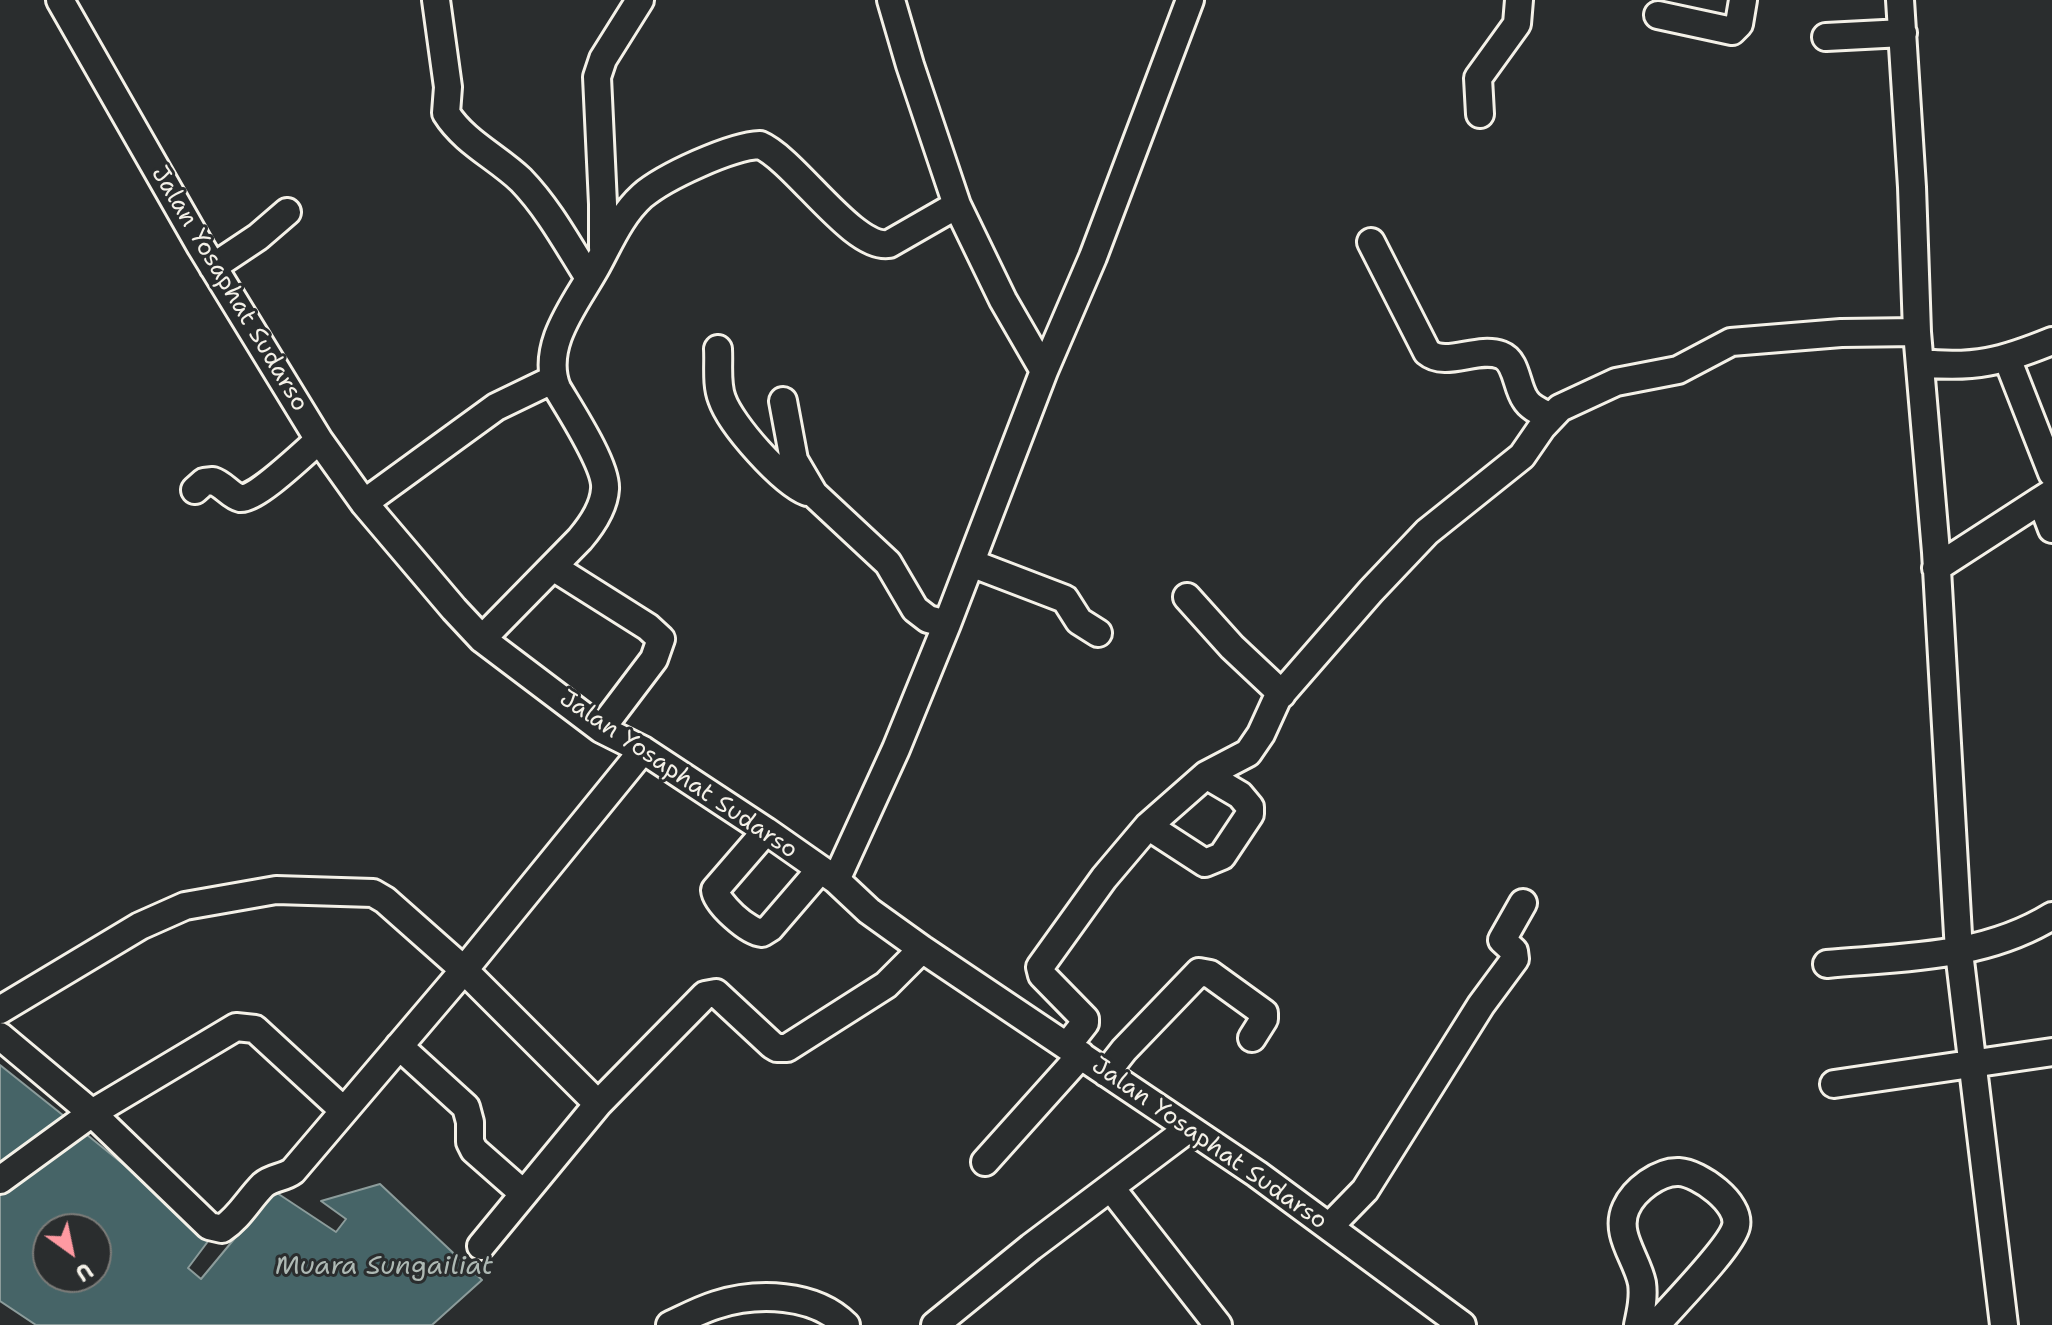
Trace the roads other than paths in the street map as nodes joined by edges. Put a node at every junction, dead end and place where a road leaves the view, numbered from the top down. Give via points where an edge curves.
1 (436, 0) edge
2 (640, 0) edge
3 (891, 0) edge
4 (1190, 0) edge
5 (1519, 0) edge
6 (1743, 0) edge
7 (1900, 0) edge
8 (62, 1) edge
9 (1658, 15) dead end
10 (1903, 33) junction
11 (1826, 37) dead end
12 (1480, 114) dead end
13 (957, 205) junction
14 (287, 212) dead end
15 (1371, 242) dead end
16 (603, 253) junction
17 (213, 267) junction
18 (589, 278) junction
19 (1917, 332) junction
20 (2052, 341) edge
21 (718, 349) dead end
22 (2007, 358) junction
23 (1921, 363) junction
24 (1044, 371) junction
25 (554, 379) junction
26 (783, 401) dead end
27 (1551, 417) junction
28 (319, 440) junction
29 (2052, 473) edge
30 (195, 490) dead end
31 (814, 494) junction
32 (2046, 496) edge
33 (364, 503) junction
34 (2052, 529) edge
35 (1935, 554) junction
36 (971, 563) junction
37 (553, 567) junction
38 (1187, 597) dead end
39 (947, 624) junction
40 (1098, 633) dead end
41 (482, 639) junction
42 (1282, 694) junction
43 (601, 729) junction
44 (643, 750) junction
45 (1206, 775) junction
46 (1148, 826) junction
47 (766, 831) junction
48 (827, 875) junction
49 (1523, 903) dead end
50 (2052, 916) edge
51 (922, 949) junction
52 (1959, 952) junction
53 (1827, 964) dead end
54 (464, 970) junction
55 (0, 1010) edge
56 (0, 1036) edge
57 (1252, 1038) dead end
58 (399, 1046) junction
59 (1074, 1051) junction
60 (2052, 1052) edge
61 (1115, 1062) junction
62 (1973, 1063) junction
63 (1834, 1084) dead end
64 (598, 1104) junction
65 (343, 1110) junction
66 (92, 1113) junction
67 (1188, 1129) junction
68 (985, 1162) dead end
69 (8, 1174) edge
70 (1111, 1188) junction
71 (524, 1194) junction
72 (1339, 1217) junction
73 (481, 1246) dead end
74 (952, 1320) edge
75 (670, 1325) edge
76 (846, 1325) edge
77 (1218, 1325) edge
78 (1462, 1325) edge
79 (1638, 1325) edge
80 (1656, 1325) edge
81 (2004, 1325) edge

1 - 18 street via 448,87 446,113 461,133 532,192
2 - 16 street via 597,77
3 - 13 street
4 - 24 street
5 - 12 street via 1517,24 1478,78
6 - 9 street via 1739,24 1732,31
7 - 10 street
8 - 17 street, Jalan Yosaphat Sudarso
10 - 11 street
10 - 19 street
13 - 16 street via 889,244 877,244 832,210 774,153 755,145 722,154 644,194
13 - 24 street
14 - 17 street
15 - 27 street via 1427,352 1436,358 1474,352 1505,357 1526,401
16 - 18 street
17 - 28 street, Jalan Yosaphat Sudarso
18 - 25 street via 563,324
19 - 23 street
19 - 27 street via 1731,342 1678,370 1616,382
20 - 22 street
21 - 31 street via 720,395 727,411 787,480
22 - 23 street via 1956,367
22 - 29 street
23 - 35 street
24 - 36 street
25 - 33 street via 496,407
25 - 37 street via 599,464 605,488 590,528
26 - 31 street via 794,460
27 - 42 street via 1522,456 1427,532
28 - 30 street via 246,497 213,481
28 - 33 street, Jalan Yosaphat Sudarso
31 - 39 street via 888,563 915,609
32 - 34 street
32 - 35 street
33 - 41 street, Jalan Yosaphat Sudarso
35 - 52 street
36 - 39 street
36 - 40 street via 1065,599 1079,621
37 - 41 street
37 - 43 street via 661,639 654,659
38 - 42 street
39 - 48 street via 896,749
41 - 43 street, Jalan Yosaphat Sudarso
42 - 45 street via 1248,753
43 - 44 street, Jalan Yosaphat Sudarso
44 - 47 street, Jalan Yosaphat Sudarso
44 - 54 street
45 - 46 street
45 - 46 street via 1250,807 1222,856 1205,863
46 - 59 street via 1040,967 1085,1019
47 - 48 street, Jalan Yosaphat Sudarso
47 - 48 street via 715,890 717,900 748,929 762,933 770,928
48 - 51 street, Jalan Yosaphat Sudarso
49 - 72 street via 1502,940 1515,959 1365,1190
50 - 52 street via 2023,932
51 - 59 street, Jalan Yosaphat Sudarso
51 - 64 street via 886,985 787,1048 777,1048 716,993 708,993
52 - 53 street
52 - 62 street
54 - 55 street via 373,893 276,890 185,906 140,926
54 - 58 street
54 - 64 street
56 - 66 street
57 - 61 street via 1264,1013 1210,974 1199,972
58 - 65 street
58 - 71 street via 462,1102 474,1150
59 - 61 street, Jalan Yosaphat Sudarso
59 - 68 street
60 - 62 street
61 - 67 street, Jalan Yosaphat Sudarso
62 - 63 street
62 - 81 street
64 - 71 street
65 - 66 street via 255,1029 244,1026 229,1029
65 - 66 street via 293,1171 265,1183 222,1229 209,1226
66 - 69 street
67 - 70 street
67 - 72 street, Jalan Yosaphat Sudarso via 1257,1174
70 - 74 street via 1031,1247
70 - 77 street
71 - 73 street
72 - 78 street, Jalan Yosaphat Sudarso
75 - 76 street via 716,1305 756,1298 810,1303
79 - 80 street via 1643,1289 1622,1228 1626,1207 1653,1180 1686,1173 1726,1199 1736,1225 1726,1245

